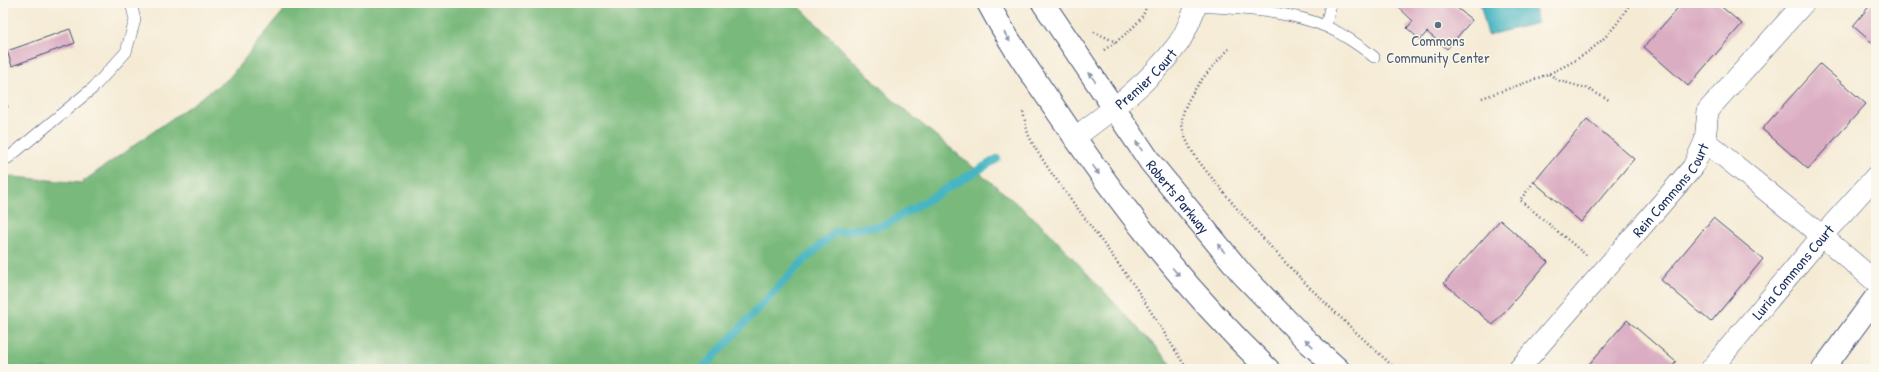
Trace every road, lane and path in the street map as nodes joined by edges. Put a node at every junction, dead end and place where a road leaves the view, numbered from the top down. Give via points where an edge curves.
1 (131, 3) edge
2 (988, 3) edge
3 (1043, 3) edge
4 (1146, 3) edge
5 (1331, 3) edge
6 (1630, 3) edge
7 (1804, 3) edge
8 (1196, 4) edge
9 (1326, 26) junction
10 (1091, 30) dead end
11 (1229, 50) dead end
12 (1374, 57) dead end
13 (1549, 74) junction
14 (1482, 98) dead end
15 (1609, 100) dead end
16 (1114, 109) junction
17 (1023, 112) dead end
18 (1074, 138) junction
19 (1705, 141) junction
20 (3, 159) edge
21 (1876, 176) edge
22 (1534, 182) dead end
23 (1822, 236) junction
24 (1605, 270) junction
25 (1876, 282) edge
26 (1876, 297) edge
27 (1187, 369) edge
28 (1268, 369) edge
29 (1338, 369) edge
30 (1396, 369) edge
31 (1518, 369) edge
32 (1712, 369) edge
33 (1823, 369) edge

1 - 20 lane via 134,20 126,52 93,88 8,158
2 -> 18 main road via 1018,54
16 -> 3 main road, Roberts Parkway
4 - 10 path via 1142,17 1116,42
5 - 9 lane
6 - 13 path via 1622,18 1603,41 1584,56
7 - 19 street, Rein Commons Court via 1708,110
8 - 9 lane via 1260,11
8 - 16 street, Premier Court via 1178,43 1149,78
9 - 12 lane via 1349,38
11 - 30 path via 1196,88 1183,113 1182,124 1192,152 1249,224
13 - 14 path
13 - 15 path via 1560,81 1586,88
16 - 18 street, Premier Court
29 -> 16 main road, Roberts Parkway via 1242,274 1151,163
17 - 27 path via 1028,134 1039,154 1116,259
18 -> 28 main road via 1121,204 1178,275
19 - 23 street
19 - 24 street, Rein Commons Court via 1692,167
21 - 23 street, Luria Commons Court
22 - 24 path via 1520,200
23 - 25 street
23 - 32 street, Luria Commons Court
24 - 31 street, Rein Commons Court
26 - 33 main road

